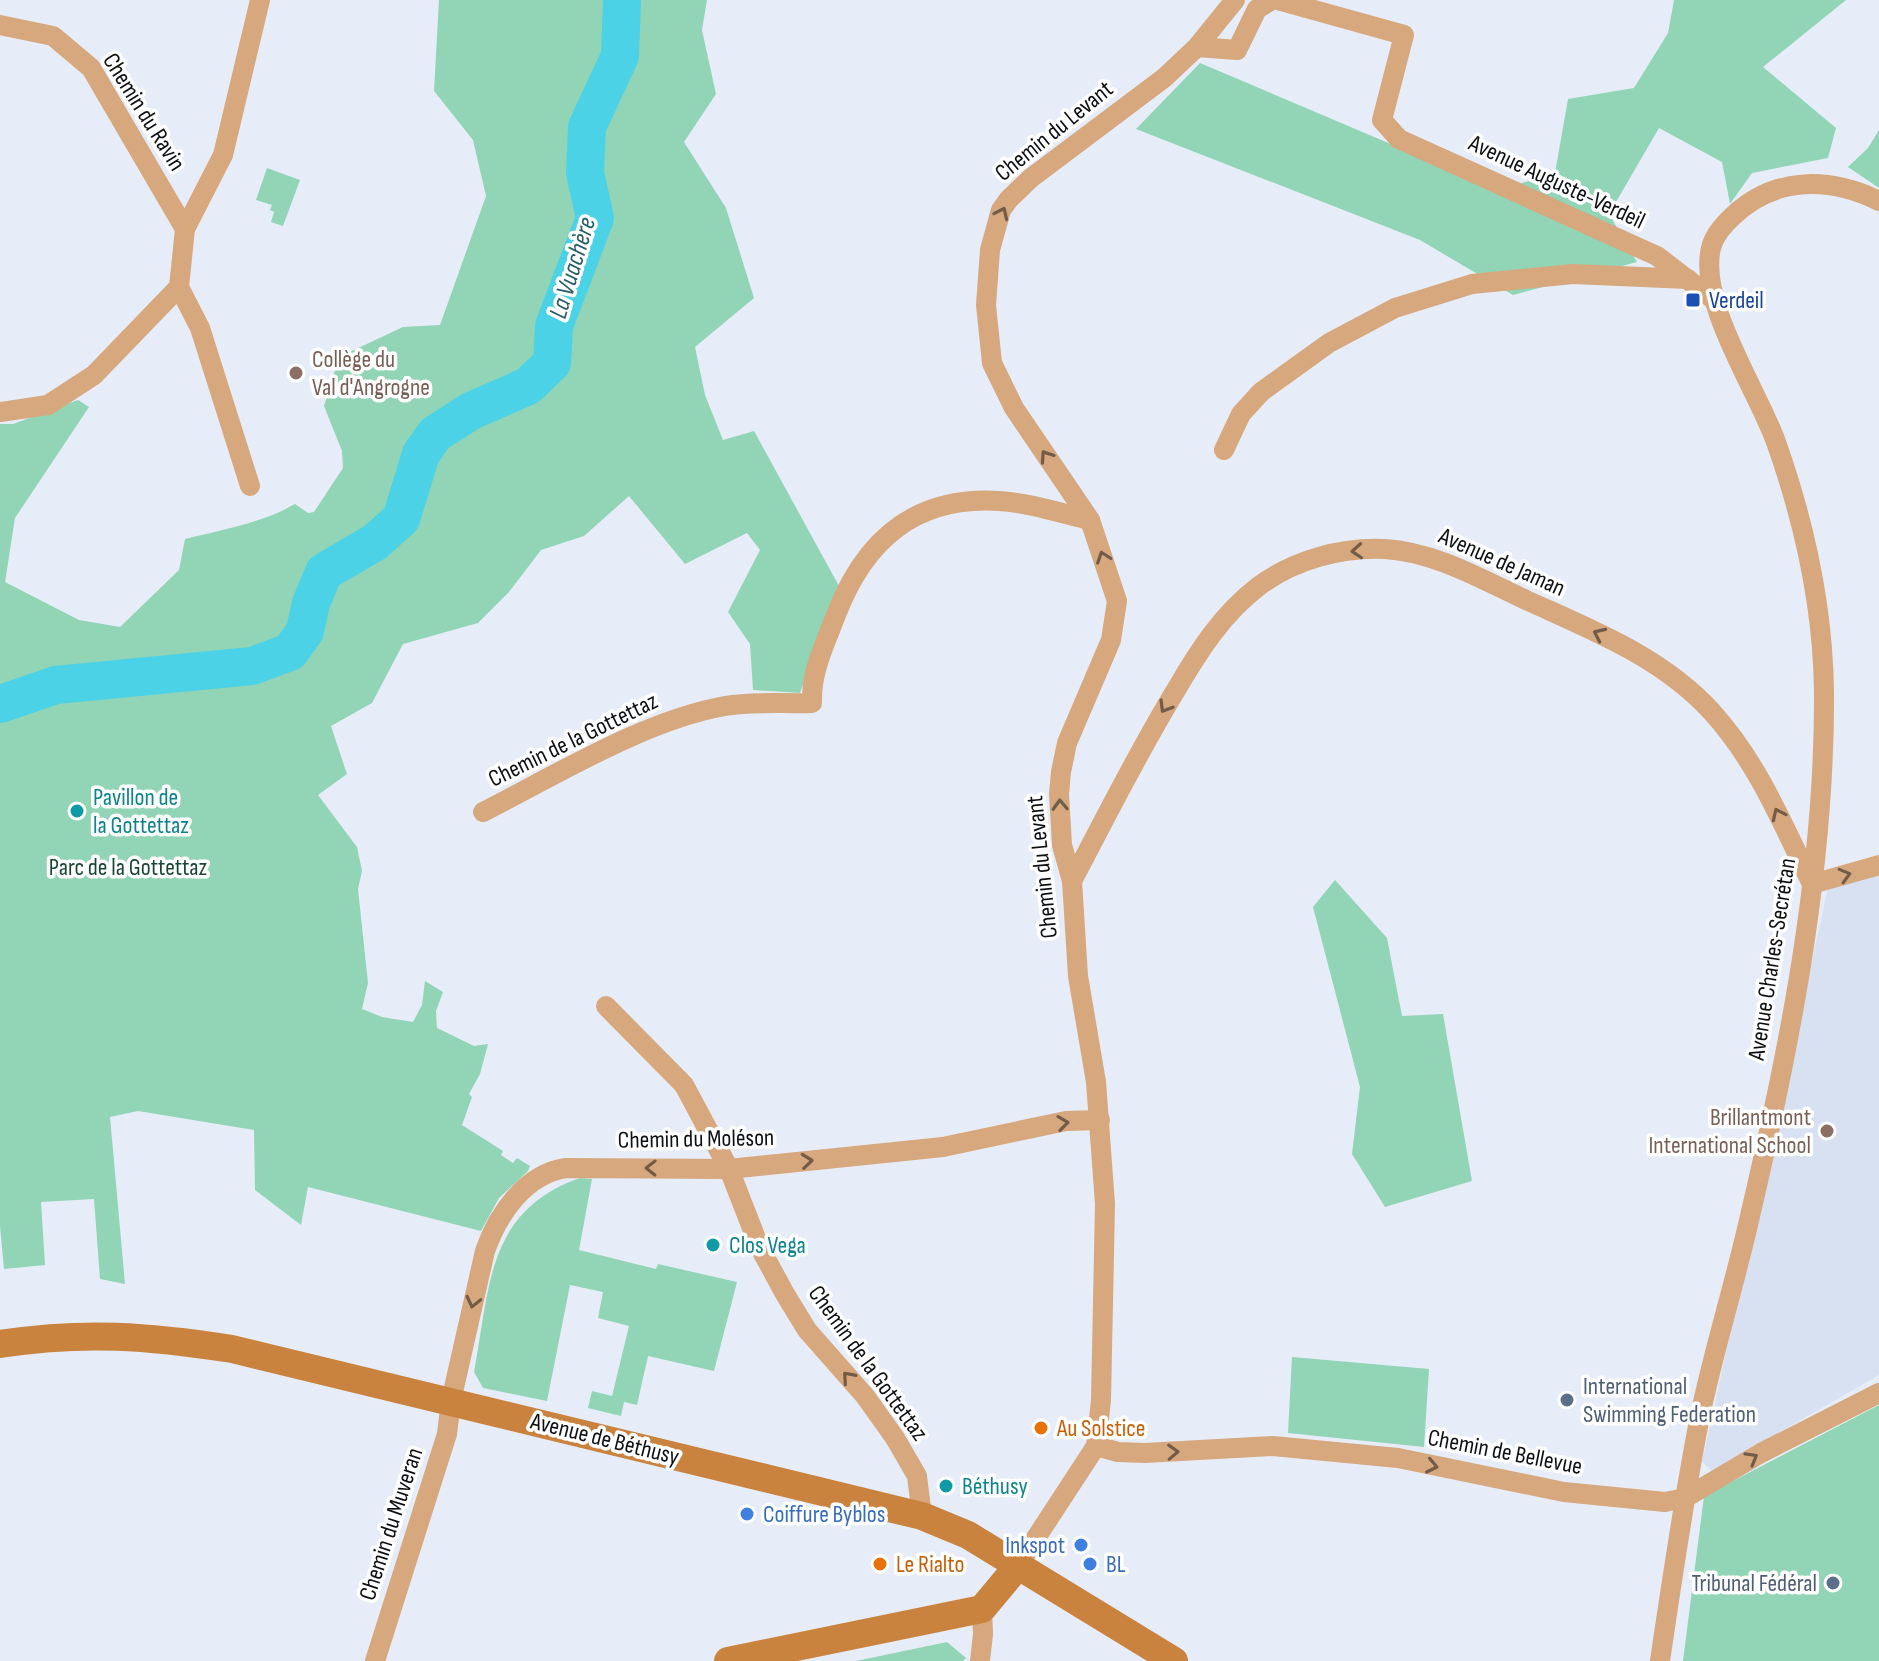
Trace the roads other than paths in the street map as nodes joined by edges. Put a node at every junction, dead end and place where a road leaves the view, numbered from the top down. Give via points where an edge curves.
1 (260, 0) edge
2 (1235, 0) edge
3 (1272, 0) edge
4 (1278, 0) edge
5 (0, 25) edge
6 (1197, 47) junction
7 (1879, 201) edge
8 (185, 229) junction
9 (1711, 271) junction
10 (1687, 280) junction
11 (179, 287) junction
12 (1713, 299) junction
13 (0, 412) edge
14 (1224, 450) dead end
15 (250, 486) dead end
16 (1090, 520) junction
17 (483, 812) dead end
18 (1879, 865) edge
19 (1072, 881) junction
20 (1812, 884) junction
21 (606, 1006) dead end
22 (1100, 1120) junction
23 (729, 1169) junction
24 (0, 1344) edge
25 (1879, 1393) edge
26 (451, 1401) junction
27 (1096, 1446) junction
28 (1685, 1498) junction
29 (922, 1516) junction
30 (1017, 1567) junction
31 (982, 1609) junction
32 (375, 1661) edge
33 (728, 1661) edge
34 (980, 1661) edge
35 (1174, 1661) edge
36 (1660, 1661) edge

1 - 8 street via 223,155
2 - 6 street, Chemin du Levant
3 - 6 street via 1257,9 1237,50
4 - 10 street, Avenue Auguste-Verdeil via 1404,35 1382,120 1399,139 1657,256
5 - 8 street, Chemin du Ravin via 53,36 91,68
16 -> 6 street, Chemin du Levant via 1014,408 992,363 986,305 990,250 1009,199
7 - 9 street via 1820,184 1773,189 1746,203 1723,225 1710,250
8 - 11 street
9 - 10 street
9 - 12 street, Avenue Charles-Secrétan
10 - 12 street
10 - 14 street via 1573,274 1472,284 1395,308 1329,343 1261,392 1241,414
11 - 13 street via 94,375 48,405
11 - 15 street via 200,328
12 - 20 street, Avenue Charles-Secrétan via 1776,442 1810,572 1824,688 1823,776
16 - 17 street, Chemin de la Gottettaz via 999,501 956,502 909,518 869,551 842,599 811,680 812,703 727,706 679,718
19 -> 16 street, Chemin du Levant via 1062,845 1061,772 1067,743 1111,640 1117,601
20 -> 18 street
20 -> 19 street, Avenue de Jaman via 1759,773 1709,708 1667,672 1625,646 1471,574 1429,556 1384,549 1329,554 1294,567 1258,587 1230,612 1155,723
19 - 22 street, Chemin du Levant via 1078,976
20 - 28 street, Avenue Charles-Secrétan via 1786,1052
21 - 23 street, Chemin de la Gottettaz via 684,1085
23 -> 22 street, Chemin du Moléson via 943,1147 1066,1121
22 - 27 street, Chemin du Levant via 1105,1204
23 -> 26 street, Chemin du Moléson via 566,1168 551,1170 524,1189 492,1230
29 -> 23 street, Chemin de la Gottettaz via 917,1476 865,1396 807,1330 759,1246
24 - 26 street, Avenue de Béthusy via 62,1336 143,1336 232,1349
28 -> 25 street, Chemin de Bellevue
26 - 29 street, Avenue de Béthusy
26 - 32 street, Chemin du Muveran via 447,1434
27 -> 28 street, Chemin de Bellevue via 1145,1453 1273,1446 1398,1458 1564,1492 1665,1502
27 - 30 street, Chemin du Levant
28 - 36 street, Avenue Charles-Secrétan
29 - 30 street, Avenue de Béthusy via 968,1535
30 - 31 street
30 - 35 street, Avenue de Béthusy
31 - 33 street
31 - 34 street

